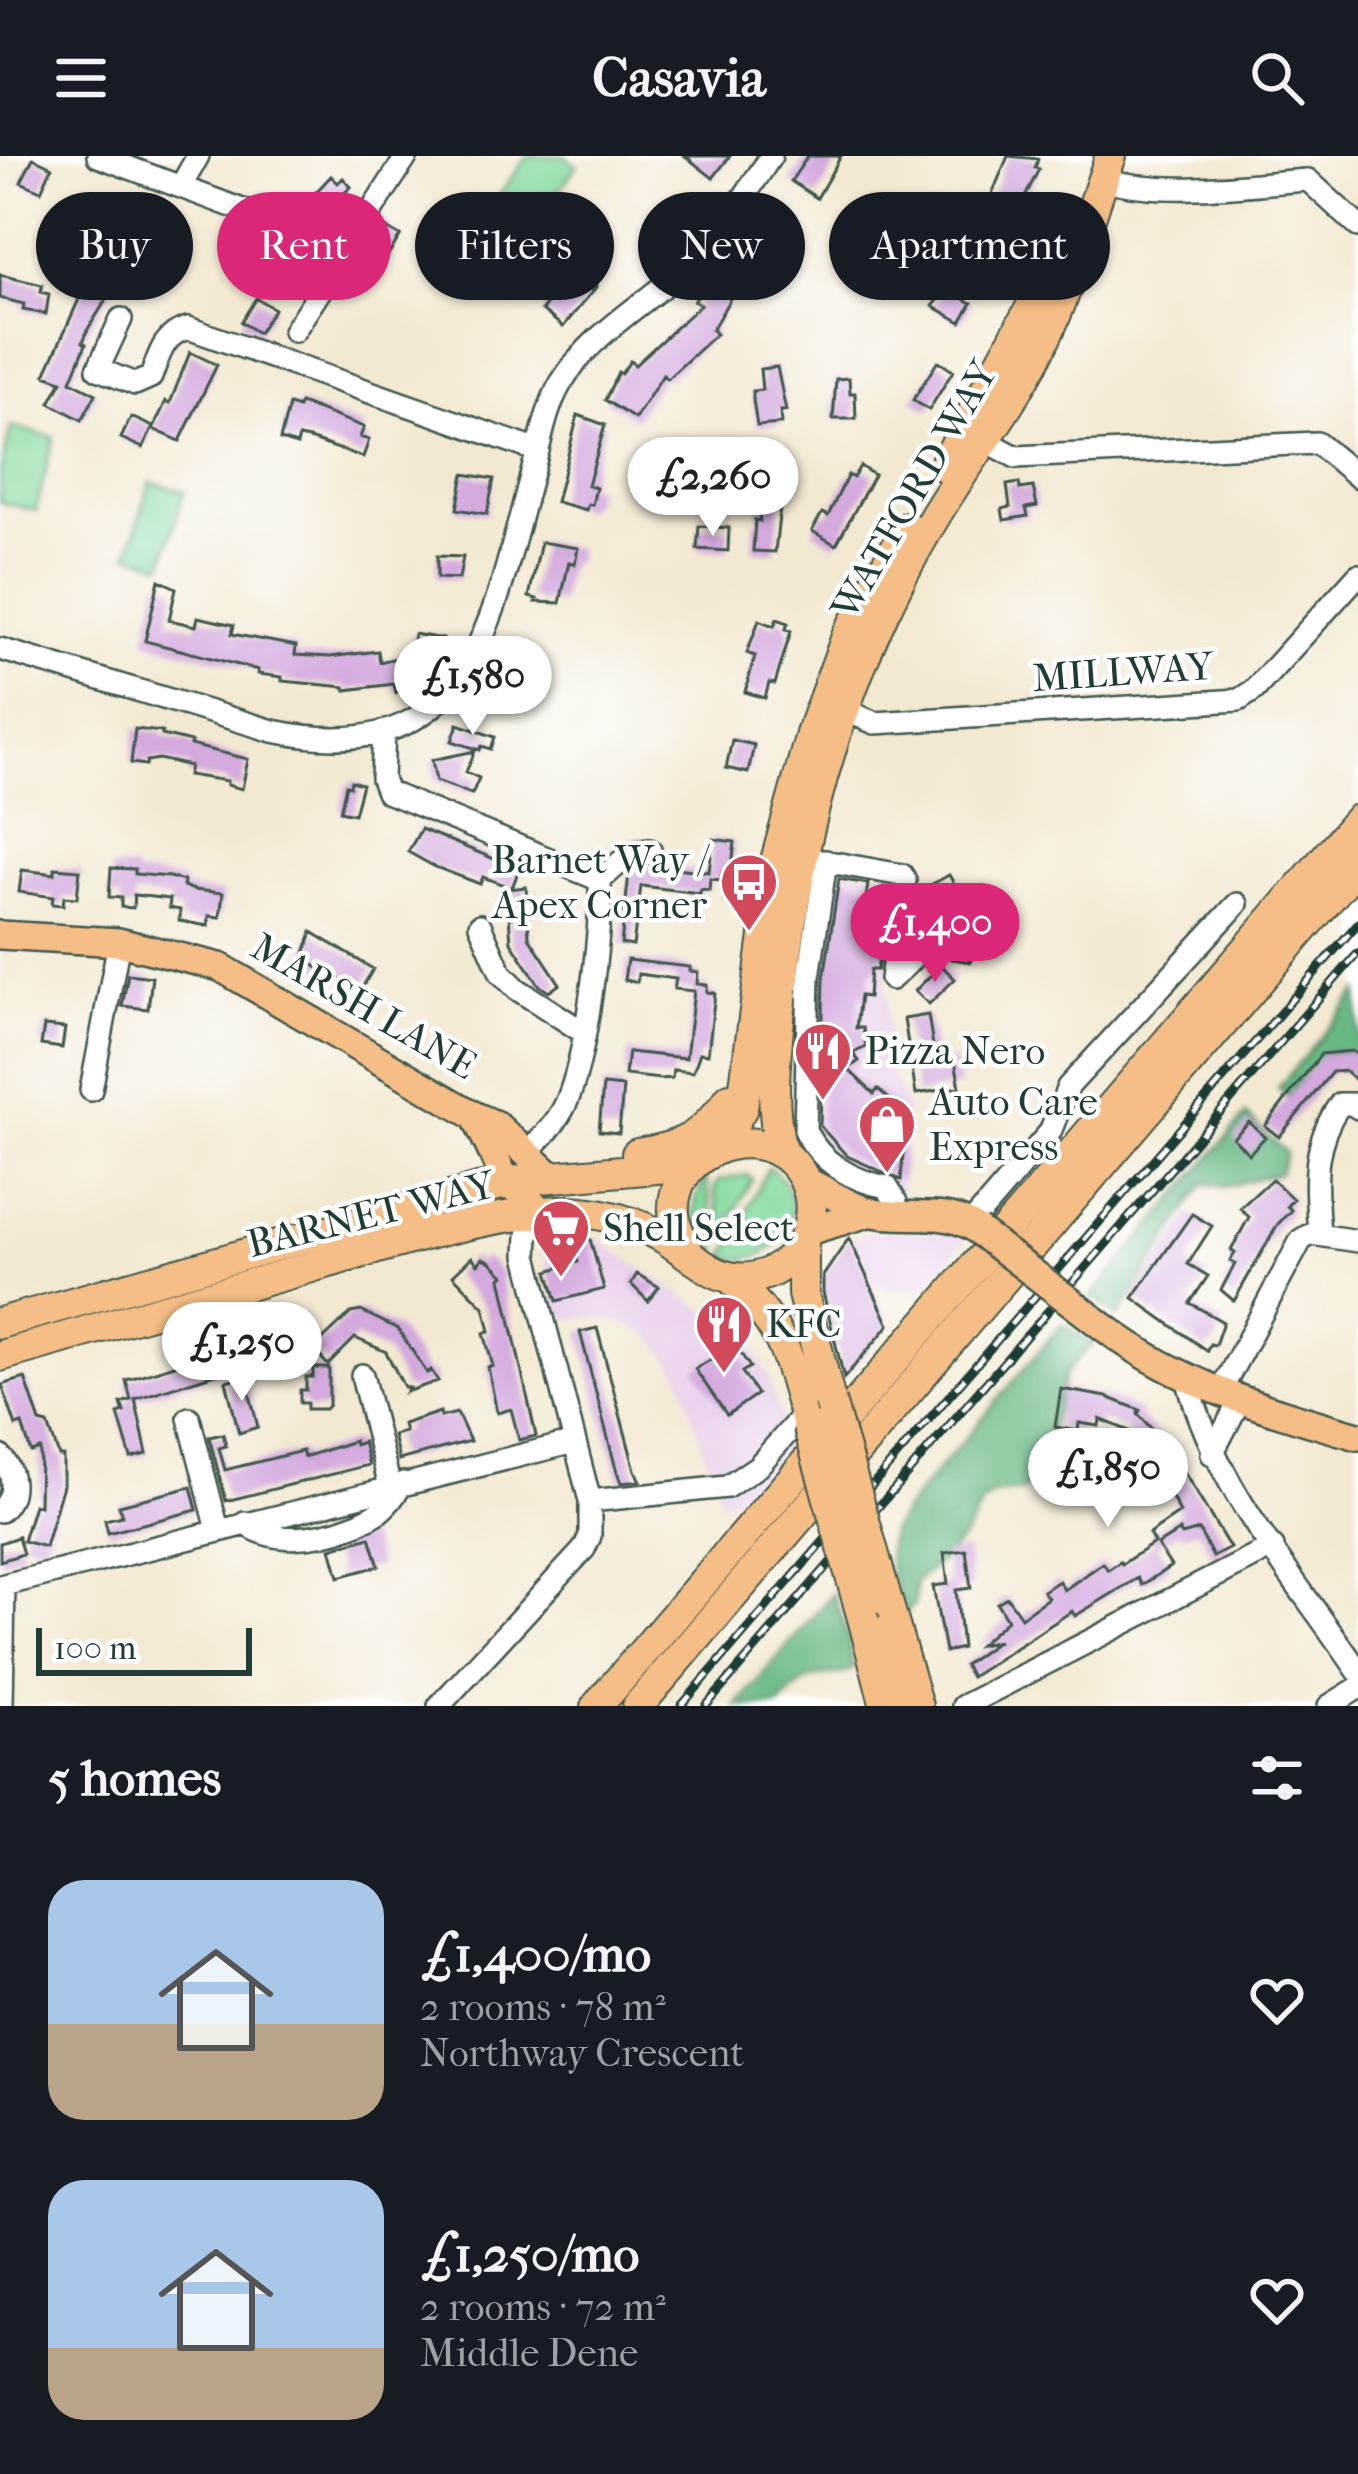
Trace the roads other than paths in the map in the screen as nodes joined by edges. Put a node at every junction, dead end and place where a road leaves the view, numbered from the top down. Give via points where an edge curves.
1 (98, 156) edge
2 (198, 156) edge
3 (407, 156) edge
4 (771, 156) edge
5 (1101, 164) edge
6 (181, 186) junction
7 (382, 192) edge
8 (217, 200) edge
9 (1358, 226) edge
10 (313, 300) edge
11 (121, 320) dead end
12 (294, 332) dead end
13 (986, 440) junction
14 (538, 451) junction
15 (1358, 477) edge
16 (1358, 575) edge
17 (0, 649) edge
18 (842, 709) junction
19 (384, 732) junction
20 (1358, 820) edge
21 (650, 850) dead end
22 (814, 859) junction
23 (1358, 865) edge
24 (600, 880) junction
25 (1237, 904) dead end
26 (480, 925) dead end
27 (0, 935) edge
28 (119, 942) junction
29 (891, 979) dead end
30 (583, 1031) junction
31 (746, 1085) junction
32 (92, 1090) dead end
33 (1358, 1108) edge
34 (475, 1116) junction
35 (719, 1146) junction
36 (527, 1153) junction
37 (782, 1153) junction
38 (691, 1165) junction
39 (551, 1176) junction
40 (804, 1180) junction
41 (507, 1183) junction
42 (543, 1212) junction
43 (884, 1213) junction
44 (484, 1222) junction
45 (974, 1227) junction
46 (1318, 1235) junction
47 (805, 1238) junction
48 (1358, 1240) edge
49 (689, 1254) junction
50 (527, 1255) junction
51 (732, 1279) junction
52 (0, 1323) edge
53 (0, 1356) edge
54 (362, 1375) dead end
55 (1187, 1378) junction
56 (1230, 1396) junction
57 (814, 1413) junction
58 (189, 1418) dead end
59 (1358, 1436) edge
60 (574, 1442) junction
61 (1212, 1454) junction
62 (0, 1456) edge
63 (397, 1485) junction
64 (590, 1501) junction
65 (0, 1510) edge
66 (218, 1530) junction
67 (1274, 1547) junction
68 (2, 1585) edge
69 (875, 1612) junction
70 (1358, 1671) edge
71 (1358, 1688) edge
72 (2, 1706) edge
73 (439, 1706) edge
74 (597, 1706) edge
75 (638, 1706) edge
76 (886, 1706) edge
77 (917, 1706) edge
78 (963, 1706) edge
79 (1329, 1706) edge

1 - 6 street
2 - 6 street
3 - 7 street
4 - 14 street via 688,265 573,365
5 - 9 street via 1135,187 1308,180
5 - 13 highway, WATFORD WAY via 1039,352
5 - 31 highway, WATFORD WAY via 964,435 848,634 774,868
6 - 8 street
10 - 12 street
11 - 14 street via 98,369 135,384 151,377 166,340 188,328
13 - 15 street via 1016,458 1317,443
13 - 18 highway, WATFORD WAY via 934,518
14 - 19 street via 476,657 449,692
16 - 18 street, MILLWAY via 1239,700 875,723
17 - 19 street via 272,731 317,740
18 - 22 highway, WATFORD WAY via 820,776
19 - 24 street via 387,791
20 - 74 highway
21 - 24 street via 632,852
22 - 29 street via 902,874 902,903 920,919 923,943
22 - 37 highway, WATFORD WAY via 788,929 774,1096
22 - 43 street via 805,1130 838,1169 887,1187 896,1202
23 - 75 highway
24 - 30 street
25 - 45 street via 1068,1087 1050,1132
26 - 30 street via 501,973
27 - 28 main road, MARSH LANE
28 - 32 street
28 - 34 main road, MARSH LANE via 220,967
30 - 36 street via 568,1099
31 - 35 highway, WATFORD WAY
31 - 39 highway via 681,1144 572,1164
33 - 46 street via 1340,1104 1321,1134
34 - 36 main road, MARSH LANE
34 - 41 main road, MARSH LANE
35 - 37 highway
35 - 38 highway
36 - 39 main road, MARSH LANE
37 - 40 highway
38 - 39 highway, BARNET WAY
38 - 49 highway via 675,1204
39 - 41 highway, BARNET WAY
40 - 43 main road
40 - 47 highway
41 - 42 main road, MARSH LANE
41 - 52 highway, BARNET WAY
42 - 44 highway, BARNET WAY
42 - 49 highway, BARNET WAY via 615,1219
42 - 50 street via 528,1235
43 - 45 main road
43 - 47 main road
44 - 50 street
44 - 53 highway, BARNET WAY
45 - 55 main road, bridge via 1105,1328
46 - 48 street
46 - 56 street via 1301,1240
47 - 51 highway via 782,1265
47 - 57 highway
49 - 51 highway
50 - 60 street
51 - 57 highway via 771,1319
54 - 63 street
55 - 56 main road
55 - 61 street
56 - 59 main road
56 - 61 street
57 - 64 street via 727,1487
57 - 69 highway, bridge
58 - 66 street
60 - 63 street
60 - 64 street
61 - 67 street
62 - 65 street via 13,1484
63 - 66 street via 369,1519 317,1534 277,1538 245,1523
64 - 73 street via 584,1549
66 - 68 street
67 - 70 street
67 - 78 street
68 - 72 street
69 - 76 highway
69 - 77 highway
71 - 79 street

